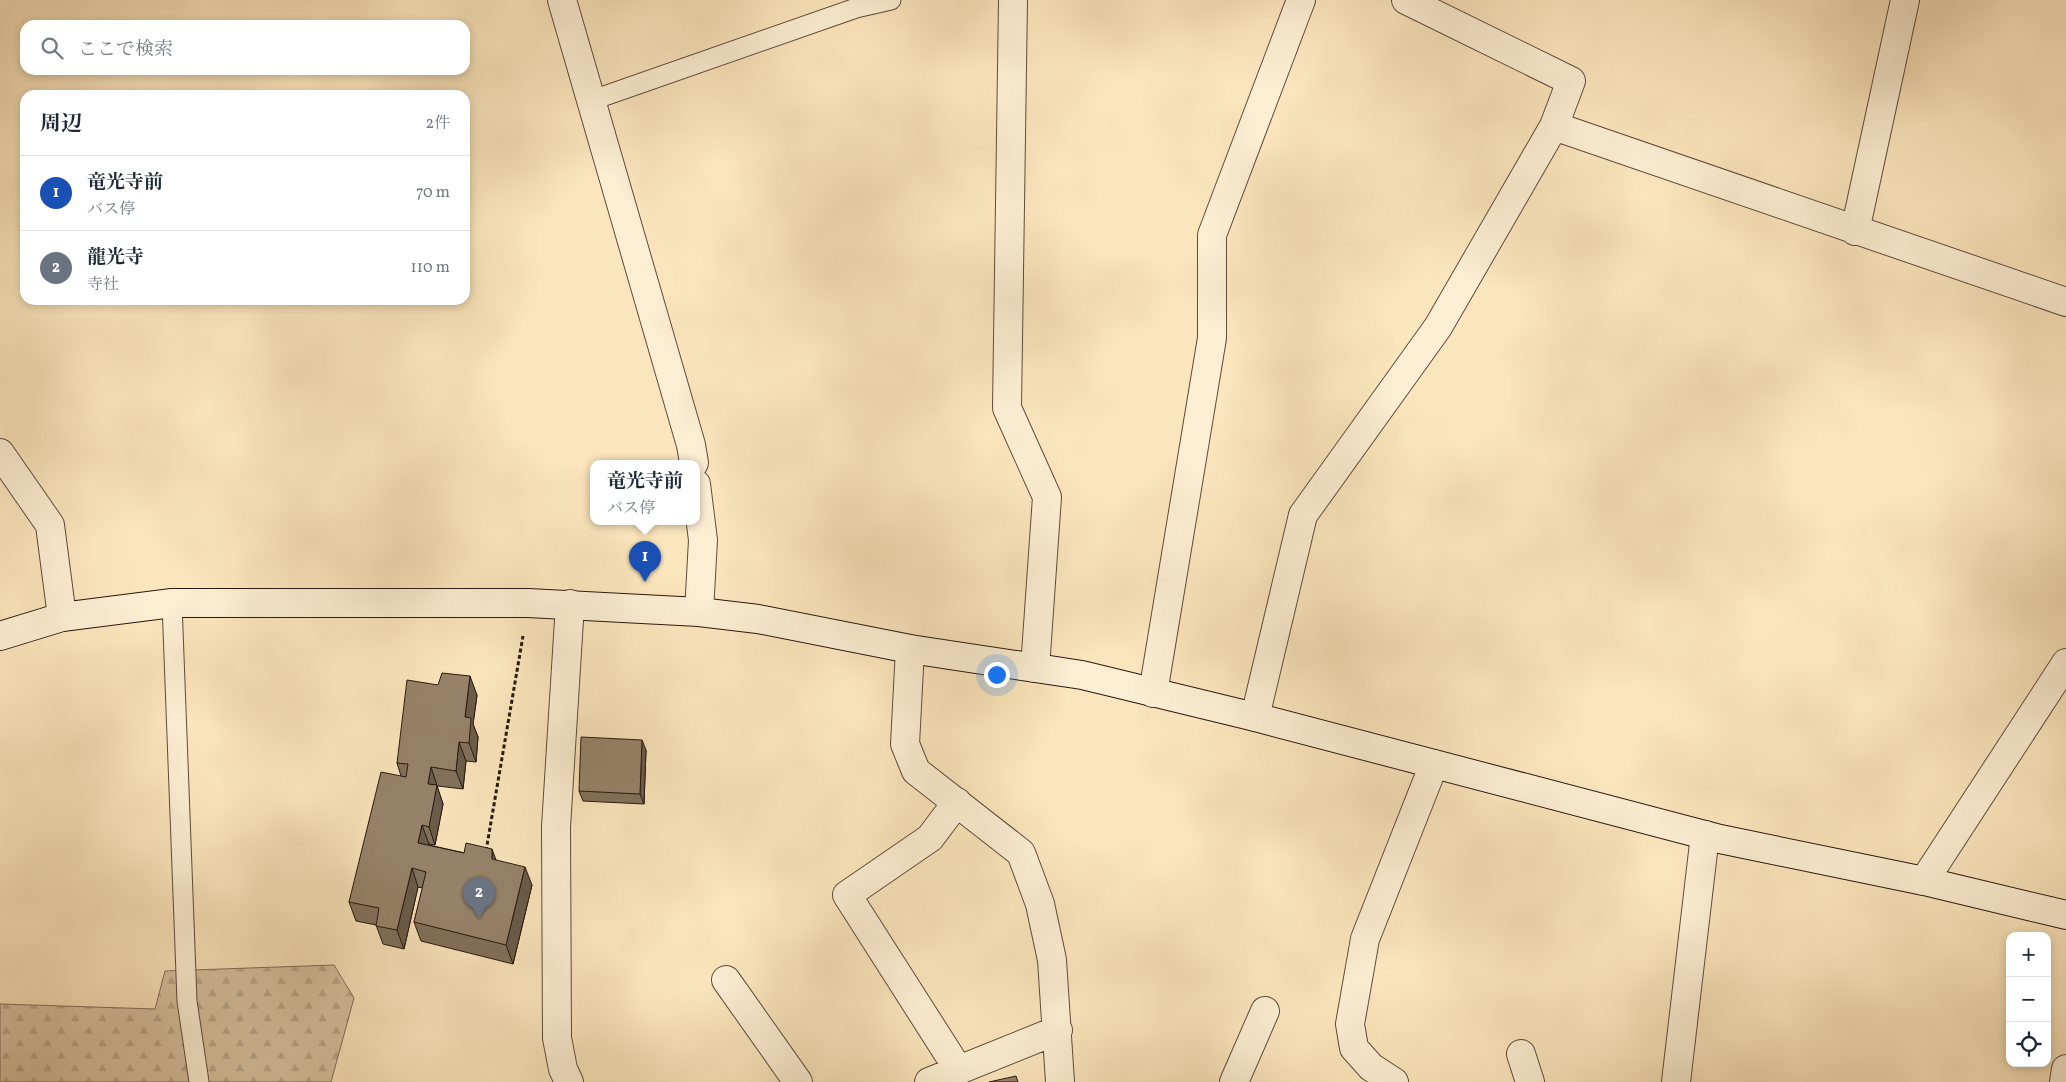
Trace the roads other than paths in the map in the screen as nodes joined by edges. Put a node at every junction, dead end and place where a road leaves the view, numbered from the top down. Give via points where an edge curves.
1 (562, 0) edge
2 (891, 0) edge
3 (1013, 0) edge
4 (1301, 0) edge
5 (1406, 0) edge
6 (1905, 0) edge
7 (590, 100) junction
8 (1554, 126) junction
9 (1855, 231) junction
10 (2066, 302) edge
11 (0, 453) edge
12 (694, 460) edge
13 (700, 512) edge
14 (172, 603) junction
15 (570, 604) junction
16 (699, 612) junction
17 (62, 617) junction
18 (0, 636) edge
19 (910, 649) junction
20 (2066, 663) edge
21 (1036, 668) junction
22 (1153, 692) junction
23 (1255, 717) junction
24 (1434, 764) junction
25 (956, 802) junction
26 (1705, 835) junction
27 (1924, 881) junction
28 (2066, 915) edge
29 (726, 980) dead end
30 (1265, 1011) dead end
31 (1058, 1030) junction
32 (1521, 1054) dead end
33 (958, 1069) junction
34 (2066, 1069) edge
35 (199, 1082) edge
36 (569, 1082) edge
37 (798, 1082) edge
38 (929, 1082) edge
39 (1060, 1082) edge
40 (1234, 1082) edge
41 (1394, 1082) edge
42 (1530, 1082) edge
43 (1676, 1082) edge
44 (2064, 1082) edge

1 - 7 street
2 - 7 lane via 856,8
3 - 21 street via 1007,408 1047,497
4 - 22 street via 1212,235 1212,338
5 - 8 street via 1571,81
6 - 9 street
7 - 12 street
8 - 9 street
8 - 23 street via 1438,327 1303,515
9 - 10 street
11 - 17 street via 50,525
13 - 16 street via 704,540
14 - 15 street
14 - 17 street
14 - 35 lane via 187,1000
15 - 16 street
15 - 36 street via 556,827 557,1038
16 - 19 street via 758,619
17 - 18 street
19 - 21 street
19 - 25 street via 905,744 916,771
20 - 27 street
21 - 22 street
22 - 23 street
23 - 24 street
24 - 26 street
24 - 41 street via 1365,939 1350,1024 1354,1048 1370,1067
25 - 31 street via 1021,853 1040,904 1050,951
25 - 33 street via 930,838 847,895
26 - 27 street
26 - 43 street
27 - 28 street
29 - 37 street
30 - 40 street
31 - 33 street
31 - 39 street
32 - 42 street
33 - 38 street
34 - 44 street

